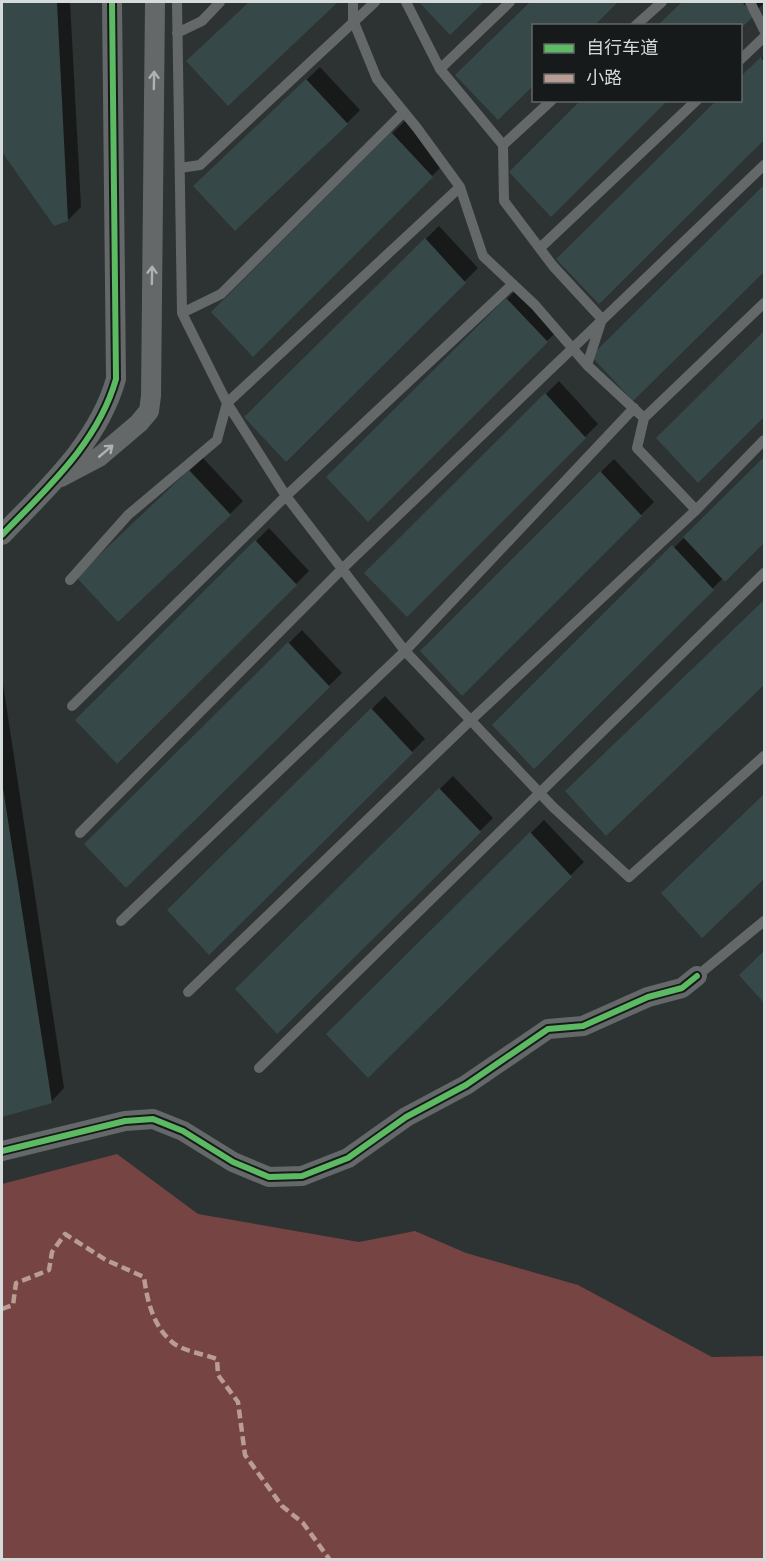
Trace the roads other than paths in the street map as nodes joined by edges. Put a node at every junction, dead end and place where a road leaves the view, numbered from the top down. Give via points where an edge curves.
1 (112, 2) edge
2 (155, 2) edge
3 (177, 2) edge
4 (220, 2) edge
5 (353, 2) edge
6 (375, 2) edge
7 (406, 2) edge
8 (510, 2) edge
9 (662, 2) edge
10 (750, 2) edge
11 (353, 20) junction
12 (637, 24) edge
13 (765, 30) edge
14 (177, 33) junction
15 (765, 37) edge
16 (742, 59) edge
17 (440, 69) junction
18 (550, 102) edge
19 (695, 102) edge
20 (404, 112) junction
21 (503, 145) junction
22 (765, 165) edge
23 (180, 168) junction
24 (460, 187) junction
25 (540, 248) junction
26 (513, 284) junction
27 (765, 303) edge
28 (183, 313) junction
29 (602, 319) junction
30 (572, 348) junction
31 (587, 365) junction
32 (227, 403) junction
33 (634, 408) junction
34 (644, 418) junction
35 (765, 440) edge
36 (56, 480) junction
37 (286, 496) junction
38 (696, 510) junction
39 (2, 536) edge
40 (342, 569) junction
41 (765, 573) edge
42 (70, 580) dead end
43 (405, 651) junction
44 (72, 706) dead end
45 (471, 720) junction
46 (765, 756) edge
47 (541, 793) junction
48 (80, 833) dead end
49 (121, 921) dead end
50 (765, 921) edge
51 (697, 976) joint
52 (188, 992) dead end
53 (259, 1068) dead end
54 (2, 1151) edge

1 - 36 street via 116,379 109,403 90,435
36 -> 2 street via 99,457 149,411
3 - 14 lane
4 - 14 lane via 202,21
5 - 11 lane
6 - 11 lane
7 - 17 lane
8 - 17 lane
9 - 12 lane
10 - 13 lane
11 - 20 lane via 377,79
11 - 23 lane via 200,165
14 - 23 lane
15 - 16 lane
17 - 21 lane
18 - 21 lane
19 - 25 lane
20 - 24 lane
20 - 28 lane via 221,294
21 - 25 lane via 504,201
22 - 29 lane
23 - 28 lane
24 - 26 lane via 483,256
24 - 32 lane
25 - 29 lane
26 - 30 lane
26 - 37 lane
27 - 34 lane
28 - 32 lane
29 - 30 lane
29 - 31 lane
30 - 31 lane
30 - 40 lane
31 - 33 lane
32 - 37 lane
32 - 42 lane via 217,440 128,514
33 - 34 lane
33 - 43 lane
34 - 38 lane via 637,448
35 - 38 lane
36 - 39 street
37 - 40 lane
37 - 44 lane
38 - 45 lane
40 - 43 lane
40 - 48 lane
41 - 47 lane
43 - 45 lane
43 - 49 lane
45 - 47 lane
45 - 52 lane
46 - 47 lane via 629,877
47 - 53 lane
50 - 51 lane
51 - 54 street via 682,988 648,997 583,1026 548,1029 466,1085 406,1117 348,1158 302,1176 269,1177 153,1119 125,1121

